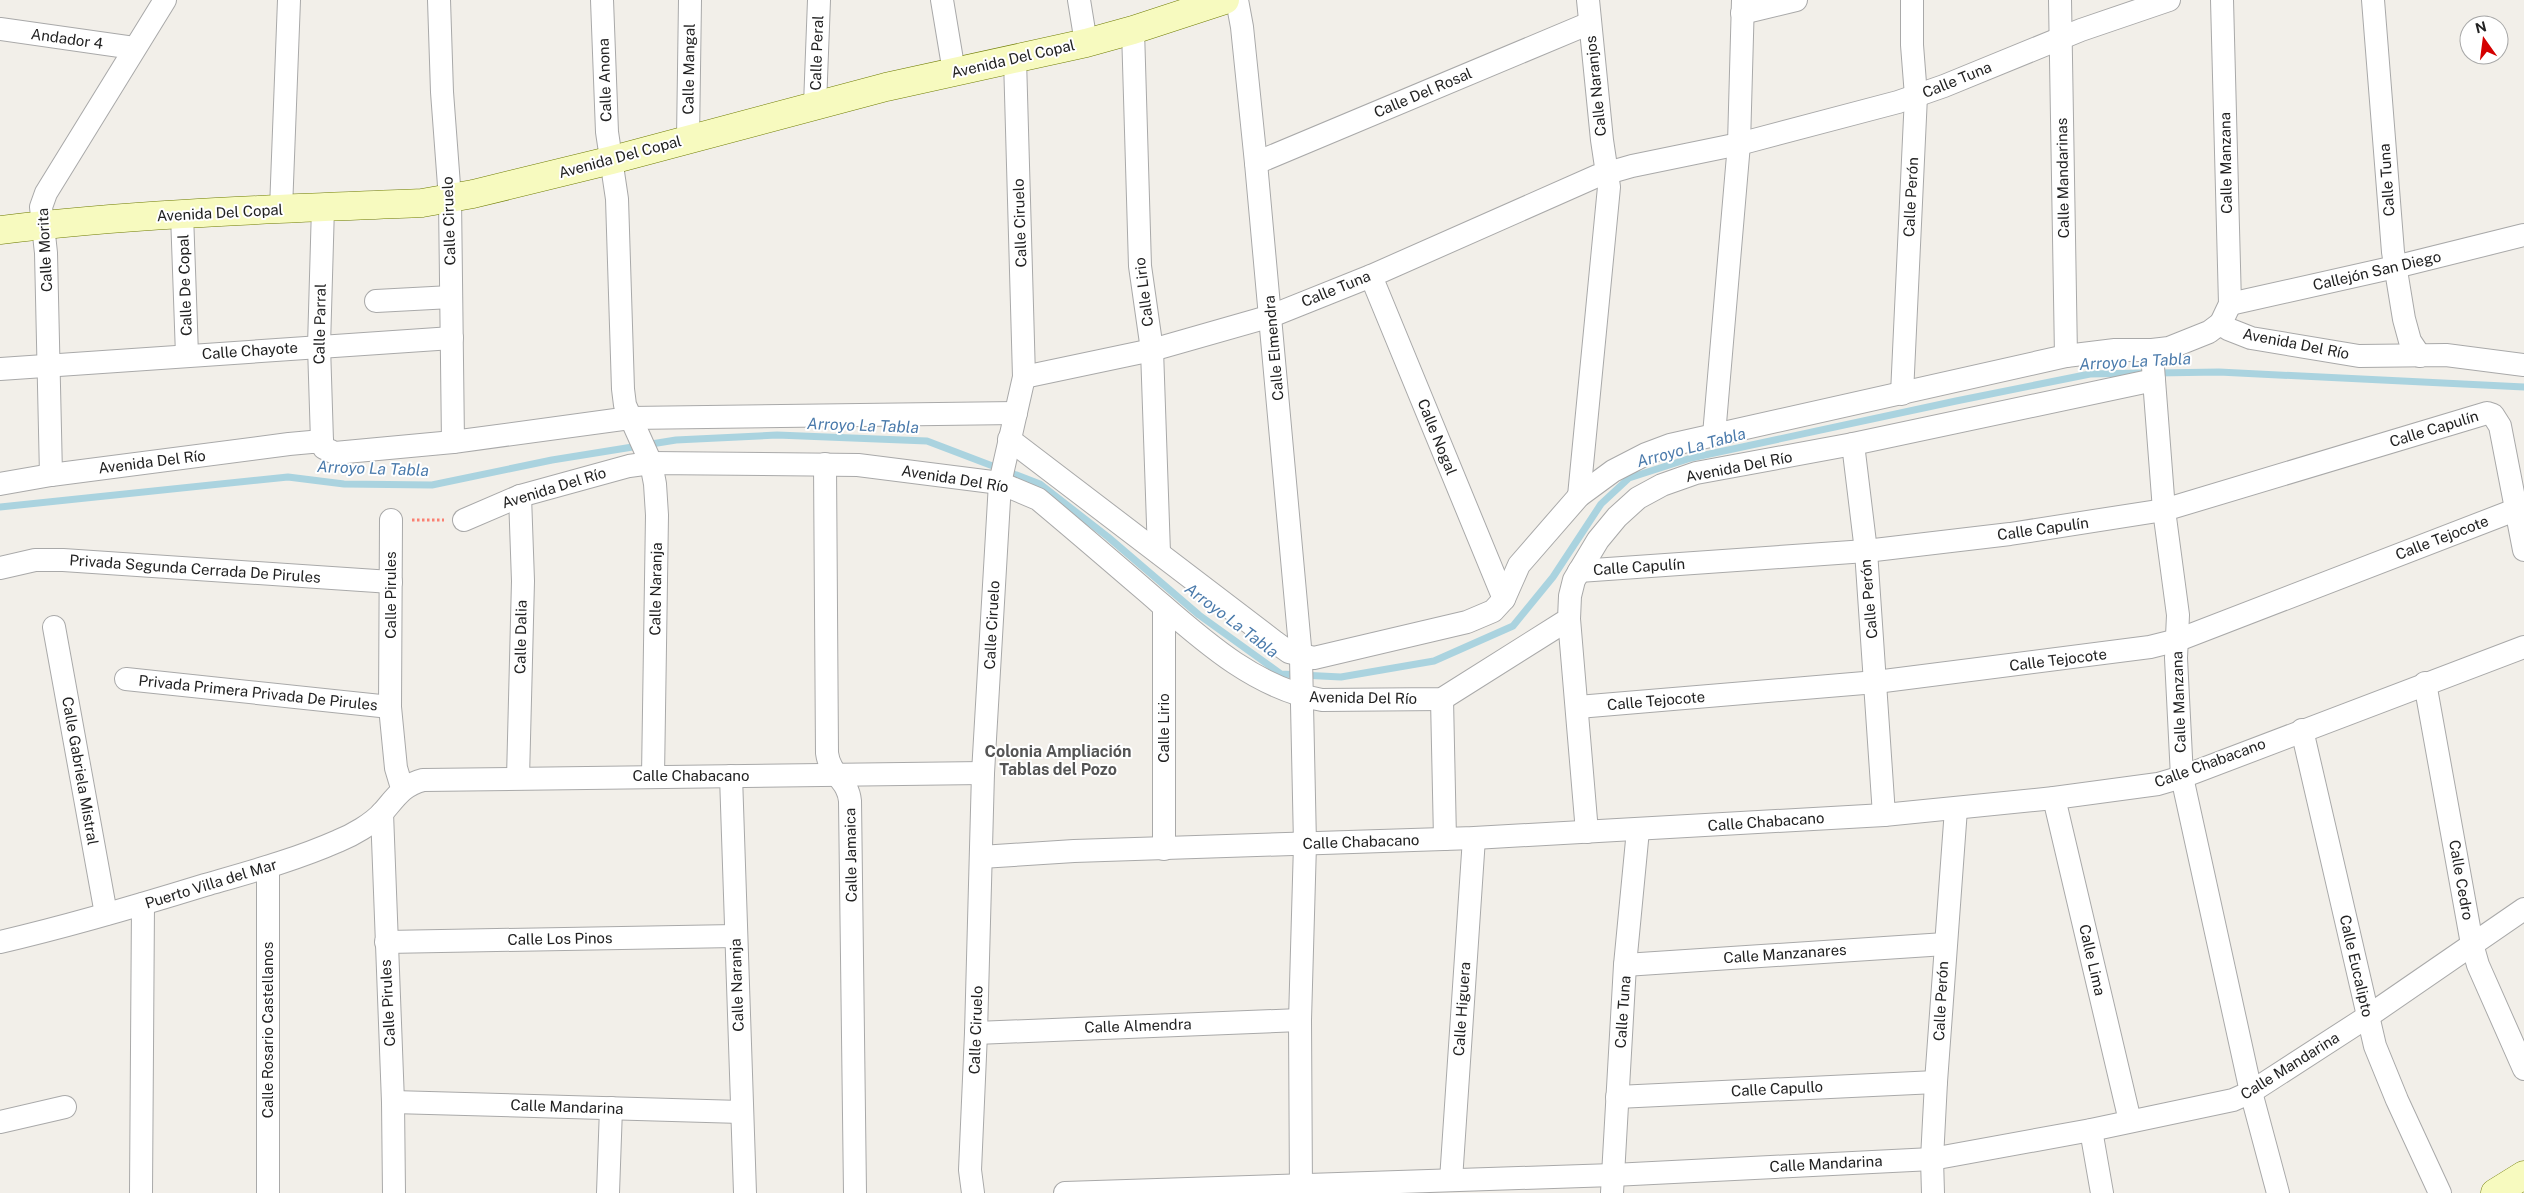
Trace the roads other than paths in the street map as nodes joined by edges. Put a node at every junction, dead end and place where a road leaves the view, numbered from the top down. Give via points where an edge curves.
1 (165, 0) edge
2 (289, 0) edge
3 (439, 0) edge
4 (602, 0) edge
5 (690, 0) edge
6 (819, 0) edge
7 (942, 0) edge
8 (1079, 0) edge
9 (1225, 0) edge
10 (1237, 0) edge
11 (1588, 0) edge
12 (1796, 0) edge
13 (1912, 0) edge
14 (2060, 0) edge
15 (2169, 0) edge
16 (2222, 0) edge
17 (2373, 0) edge
18 (1742, 7) edge
19 (1590, 23) junction
20 (0, 30) edge
21 (1133, 30) junction
22 (2060, 38) junction
23 (1086, 43) junction
24 (134, 48) junction
25 (1015, 59) junction
26 (954, 72) junction
27 (1916, 96) junction
28 (814, 105) junction
29 (688, 139) junction
30 (1739, 144) junction
31 (612, 160) junction
32 (1256, 162) junction
33 (1607, 172) junction
34 (450, 199) junction
35 (323, 207) junction
36 (281, 209) junction
37 (182, 214) junction
38 (42, 225) junction
39 (0, 230) edge
40 (2524, 235) edge
41 (2395, 267) junction
42 (1370, 276) junction
43 (451, 297) junction
44 (376, 301) dead end
45 (2225, 314) junction
46 (1271, 316) junction
47 (452, 338) junction
48 (319, 346) junction
49 (1152, 350) junction
50 (187, 356) junction
51 (2066, 356) junction
52 (2420, 356) junction
53 (48, 365) junction
54 (2524, 365) edge
55 (2153, 366) junction
56 (0, 369) edge
57 (1024, 377) junction
58 (1902, 394) junction
59 (1016, 413) junction
60 (633, 424) junction
61 (1714, 435) junction
62 (322, 441) junction
63 (453, 442) junction
64 (1853, 444) junction
65 (648, 458) junction
66 (825, 464) junction
67 (1004, 465) junction
68 (51, 475) junction
69 (0, 484) edge
70 (520, 496) junction
71 (1579, 496) junction
72 (2164, 510) junction
73 (2515, 510) junction
74 (391, 520) road end
75 (464, 520) road end
76 (2524, 550) edge
77 (1866, 551) junction
78 (1159, 553) junction
79 (0, 568) edge
80 (1579, 571) junction
81 (391, 582) junction
82 (1504, 599) junction
83 (1164, 607) junction
84 (1569, 619) junction
85 (54, 627) dead end
86 (2178, 640) junction
87 (2524, 647) edge
88 (1301, 657) junction
89 (126, 678) dead end
90 (1876, 682) junction
91 (2425, 683) junction
92 (1302, 692) junction
93 (1442, 699) junction
94 (390, 707) junction
95 (1578, 708) junction
96 (2302, 730) junction
97 (982, 773) junction
98 (836, 774) junction
99 (653, 776) junction
100 (731, 776) junction
101 (2182, 777) junction
102 (518, 778) junction
103 (402, 788) junction
104 (2054, 798) junction
105 (1956, 809) junction
106 (382, 813) junction
107 (1884, 815) junction
108 (1638, 830) junction
109 (1587, 832) junction
110 (1474, 838) junction
111 (1445, 839) junction
112 (1305, 844) junction
113 (1164, 849) junction
114 (981, 857) junction
115 (268, 867) junction
116 (142, 904) junction
117 (2524, 910) edge
118 (106, 914) junction
119 (735, 936) junction
120 (0, 942) edge
121 (386, 942) junction
122 (1944, 944) junction
123 (2472, 944) junction
124 (1626, 965) junction
125 (2367, 1018) junction
126 (1300, 1020) junction
127 (976, 1032) junction
128 (2524, 1069) edge
129 (1936, 1082) junction
130 (2251, 1092) junction
131 (1617, 1097) junction
132 (393, 1102) junction
133 (65, 1107) dead end
134 (611, 1108) junction
135 (741, 1112) junction
136 (2130, 1121) junction
137 (0, 1122) edge
138 (2091, 1130) junction
139 (1932, 1159) junction
140 (2524, 1175) edge
141 (1451, 1180) junction
142 (1612, 1184) edge
143 (1301, 1189) edge
144 (141, 1193) edge
145 (268, 1193) edge
146 (394, 1193) edge
147 (608, 1193) edge
148 (745, 1193) edge
149 (855, 1193) edge
150 (974, 1193) edge
151 (1065, 1193) edge
152 (1933, 1193) edge
153 (2102, 1193) edge
154 (2278, 1193) edge
155 (2440, 1193) edge
156 (2495, 1193) edge

1 - 24 street, Calle Morita
2 - 36 street
3 - 34 street, Calle Ciruelo
4 - 31 street, Calle Anona via 607,132
5 - 29 street, Calle Mangal
6 - 28 street, Calle Peral
7 - 26 street
8 - 23 street
9 - 21 street, Avenida Del Copal
10 - 32 street, Calle Elmendra
11 - 19 street, Calle Naranjos
12 - 18 street
13 - 27 street, Calle Perón
14 - 22 street, Calle Mandarinas
15 - 22 street, Calle Tuna
16 - 45 street, Calle Manzana
17 - 41 street, Calle Tuna
18 - 30 street
19 - 32 street, Calle Del Rosal
19 - 33 street, Calle Naranjos
20 - 24 street, Andador 4
21 - 23 street, Avenida Del Copal
21 - 49 street, Calle Lirio via 1140,266
22 - 27 street, Calle Tuna
22 - 51 street, Calle Mandarinas
23 - 25 street, Avenida Del Copal
24 - 38 street, Calle Morita via 46,193 41,207
25 - 26 street, Avenida Del Copal
25 - 57 street, Calle Ciruelo
26 - 28 street, Avenida Del Copal
27 - 30 street, Calle Tuna
27 - 58 street, Calle Perón
28 - 29 street, Avenida Del Copal
29 - 31 street, Avenida Del Copal
30 - 33 street, Calle Tuna
30 - 61 street
31 - 34 street, Avenida Del Copal
31 - 60 street via 617,199 623,389
32 - 46 street, Calle Elmendra
33 - 42 street, Calle Tuna
33 - 71 street via 1608,199
34 - 35 street, Avenida Del Copal
34 - 43 street, Calle Ciruelo
35 - 36 street, Avenida Del Copal
35 - 48 street, Calle Parral
36 - 37 street, Avenida Del Copal
37 - 38 street, Avenida Del Copal
37 - 50 street, Calle De Copal
38 - 39 street, Avenida Del Copal
38 - 53 street, Calle Morita via 46,253
40 - 41 street, Callejón San Diego
41 - 45 street, Callejón San Diego
41 - 52 street, Calle Tuna via 2410,341
42 - 46 street, Calle Tuna
42 - 82 street, Calle Nogal
43 - 44 street
43 - 47 street, Calle Ciruelo
45 - 52 street, Avenida Del Río via 2228,329 2251,338 2359,356
45 - 55 street, Avenida Del Río via 2208,332 2184,342
46 - 49 street, Calle Tuna
46 - 88 street, Calle Elmendra
47 - 48 street, Calle Chayote
47 - 63 street, Calle Ciruelo
48 - 50 street, Calle Chayote
48 - 62 street, Calle Parral
49 - 57 street, Calle Tuna
49 - 78 street, Calle Lirio
50 - 53 street, Calle Chayote
51 - 55 street, Avenida Del Río via 2115,350
51 - 58 street, Avenida Del Río
52 - 54 street, Avenida Del Río via 2446,355
53 - 56 street, Calle Chayote
53 - 68 street, Calle Morita
55 - 64 street, Avenida Del Río
55 - 72 street, Calle Manzana
57 - 59 street, Calle Ciruelo
58 - 61 street, Avenida Del Río
59 - 60 street
59 - 67 street, Calle Ciruelo
60 - 63 street
60 - 65 street
61 - 71 street, Avenida Del Río via 1646,454 1613,471
62 - 63 street via 324,448 335,454
62 - 68 street, Avenida Del Río
64 - 77 street, Calle Perón
64 - 80 street, Avenida Del Río via 1696,473 1662,485 1638,498 1617,517
65 - 66 street, Avenida Del Río
65 - 70 street, Avenida Del Río
65 - 99 street, Calle Naranja via 657,515
66 - 67 street, Avenida Del Río
66 - 98 street, Calle Jamaica via 827,753 829,765
67 - 78 street, Avenida Del Río
67 - 83 street, Avenida Del Río via 1038,499
67 - 97 street, Calle Ciruelo
68 - 69 street, Avenida Del Río
70 - 75 street, Avenida Del Río
70 - 102 street, Calle Dalia via 523,581
71 - 82 street, Avenida Del Río via 1519,565
72 - 73 street, Calle Capulín via 2479,415 2493,415 2500,426 2510,469
72 - 77 street, Calle Capulín via 2010,534
72 - 86 street, Calle Manzana via 2178,615
73 - 76 street
73 - 86 street, Calle Tejocote
74 - 81 street, Calle Pirules
77 - 80 street, Calle Capulín
77 - 90 street, Calle Perón
78 - 88 street, Avenida Del Río via 1275,642
79 - 81 street, Privada Segunda Cerrada De Pirules via 35,560 64,560
80 - 84 street, Avenida Del Río via 1570,596
81 - 94 street, Calle Pirules
82 - 88 street, Avenida Del Río via 1493,611 1467,622 1326,657
83 - 92 street, Avenida Del Río via 1226,658
83 - 113 street, Calle Lirio
84 - 93 street
84 - 95 street
85 - 118 street, Calle Gabriela Mistral
86 - 90 street, Calle Tejocote via 2120,653
86 - 101 street, Calle Manzana via 2176,658
87 - 91 street, Calle Chabacano
88 - 92 street, Calle Elmendra
89 - 94 street, Privada Primera Privada De Pirules
90 - 95 street, Calle Tejocote
90 - 107 street, Calle Perón
91 - 96 street, Calle Chabacano
91 - 123 street, Calle Cedro
92 - 93 street, Avenida Del Río via 1322,700
92 - 112 street
93 - 111 street
94 - 103 street, Calle Pirules via 396,768
95 - 109 street
96 - 101 street, Calle Chabacano
96 - 125 street, Calle Eucalipto
97 - 98 street, Calle Chabacano
97 - 114 street, Calle Ciruelo
98 - 100 street, Calle Chabacano
98 - 149 street, Calle Jamaica via 847,787 850,801
99 - 100 street, Calle Chabacano
99 - 102 street, Calle Chabacano
100 - 119 street, Calle Naranja
101 - 104 street, Calle Chabacano via 2158,784
101 - 130 street, Calle Manzana
102 - 103 street, Calle Chabacano via 423,780
103 - 106 street, Puerto Villa del Mar
104 - 105 street, Calle Chabacano
104 - 136 street, Calle Lima
105 - 107 street, Calle Chabacano
105 - 122 street, Calle Perón
106 - 115 street, Puerto Villa del Mar via 342,840
106 - 121 street, Calle Pirules
107 - 108 street, Calle Chabacano
108 - 109 street, Calle Chabacano
108 - 124 street, Calle Tuna
109 - 110 street, Calle Chabacano
110 - 111 street, Calle Chabacano
110 - 141 street, Calle Higuera
111 - 112 street, Calle Chabacano
112 - 113 street, Calle Chabacano
112 - 126 street
113 - 114 street, Calle Chabacano
114 - 127 street, Calle Ciruelo
115 - 116 street, Puerto Villa del Mar
115 - 145 street, Calle Rosario Castellanos
116 - 118 street, Puerto Villa del Mar
116 - 144 street
117 - 123 street, Calle Mandarina
118 - 120 street, Puerto Villa del Mar
119 - 121 street, Calle Los Pinos
119 - 135 street, Calle Naranja
121 - 132 street, Calle Pirules
122 - 124 street, Calle Manzanares
122 - 129 street, Calle Perón
123 - 125 street, Calle Mandarina
123 - 128 street, Calle Cedro via 2478,965
124 - 131 street, Calle Tuna
125 - 130 street, Calle Mandarina
125 - 155 street, Calle Eucalipto via 2397,1100
126 - 127 street, Calle Almendra
126 - 143 street
127 - 150 street, Calle Ciruelo via 970,1170
129 - 131 street, Calle Capullo
129 - 139 street, Calle Perón
130 - 136 street, Calle Mandarina via 2233,1100
130 - 154 street, Calle Manzana
131 - 142 street, Calle Tuna
132 - 134 street, Calle Mandarina
132 - 146 street, Calle Pirules
133 - 137 street
134 - 135 street, Calle Mandarina
134 - 147 street
135 - 148 street, Calle Naranja
136 - 138 street, Calle Mandarina
138 - 139 street, Calle Mandarina
138 - 153 street
139 - 142 street, Calle Mandarina
139 - 152 street, Calle Perón
140 - 156 street
141 - 142 street, Calle Mandarina
141 - 143 street, Calle Mandarina
143 - 151 street, Calle Mandarina

